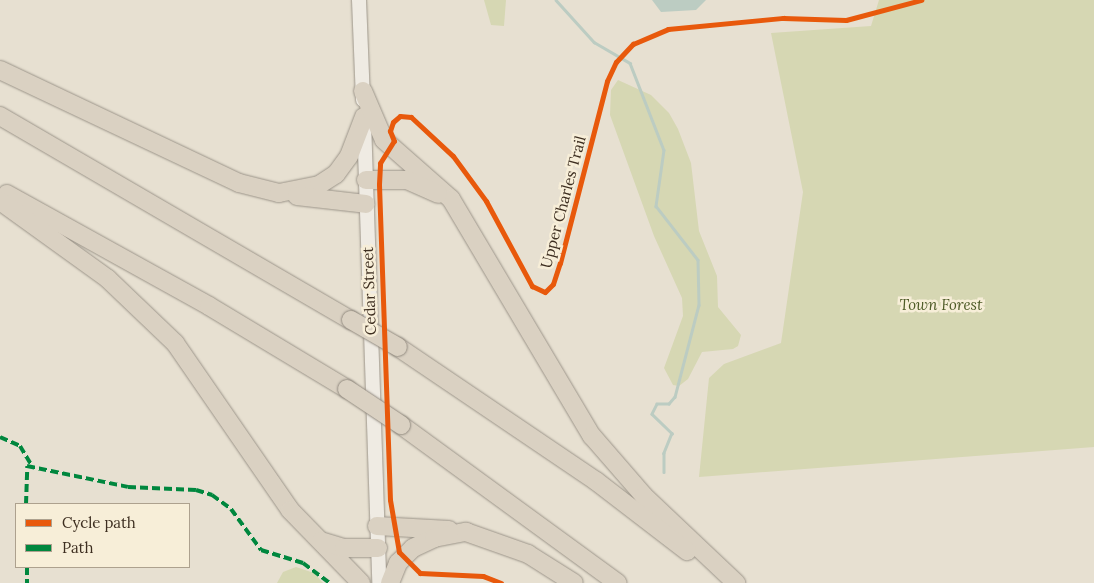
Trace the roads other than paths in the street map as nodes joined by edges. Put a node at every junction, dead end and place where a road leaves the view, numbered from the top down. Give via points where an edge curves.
1 (359, 0) edge
2 (0, 70) edge
3 (363, 91) junction
4 (0, 116) edge
5 (364, 117) junction
6 (366, 180) junction
7 (0, 191) edge
8 (279, 193) junction
9 (0, 201) edge
10 (366, 204) junction
11 (459, 212) junction
12 (377, 526) junction
13 (466, 532) junction
14 (310, 534) junction
15 (378, 548) junction
16 (361, 583) edge
17 (379, 583) edge
18 (390, 583) edge
19 (574, 583) edge
20 (618, 583) edge
21 (726, 583) edge
22 (736, 583) edge

1 - 3 main road, Cedar Street
2 - 8 highway via 239,183
3 - 5 main road, Cedar Street
3 - 11 highway via 384,140 439,185
4 - 21 highway, bridge via 398,347 596,481
5 - 6 main road, Cedar Street
5 - 8 highway via 349,156 336,174 314,187
6 - 10 main road, Cedar Street
6 - 11 highway via 415,182
7 - 20 highway, bridge via 168,282 347,389
8 - 10 highway
9 - 14 highway via 108,279 175,343
10 - 12 main road, Cedar Street
11 - 22 highway via 596,441 644,496
12 - 13 highway
12 - 15 main road, Cedar Street
13 - 18 highway via 434,538 413,548 398,563
13 - 19 highway via 528,554
14 - 15 highway via 344,548
14 - 16 highway
15 - 17 main road, Cedar Street

